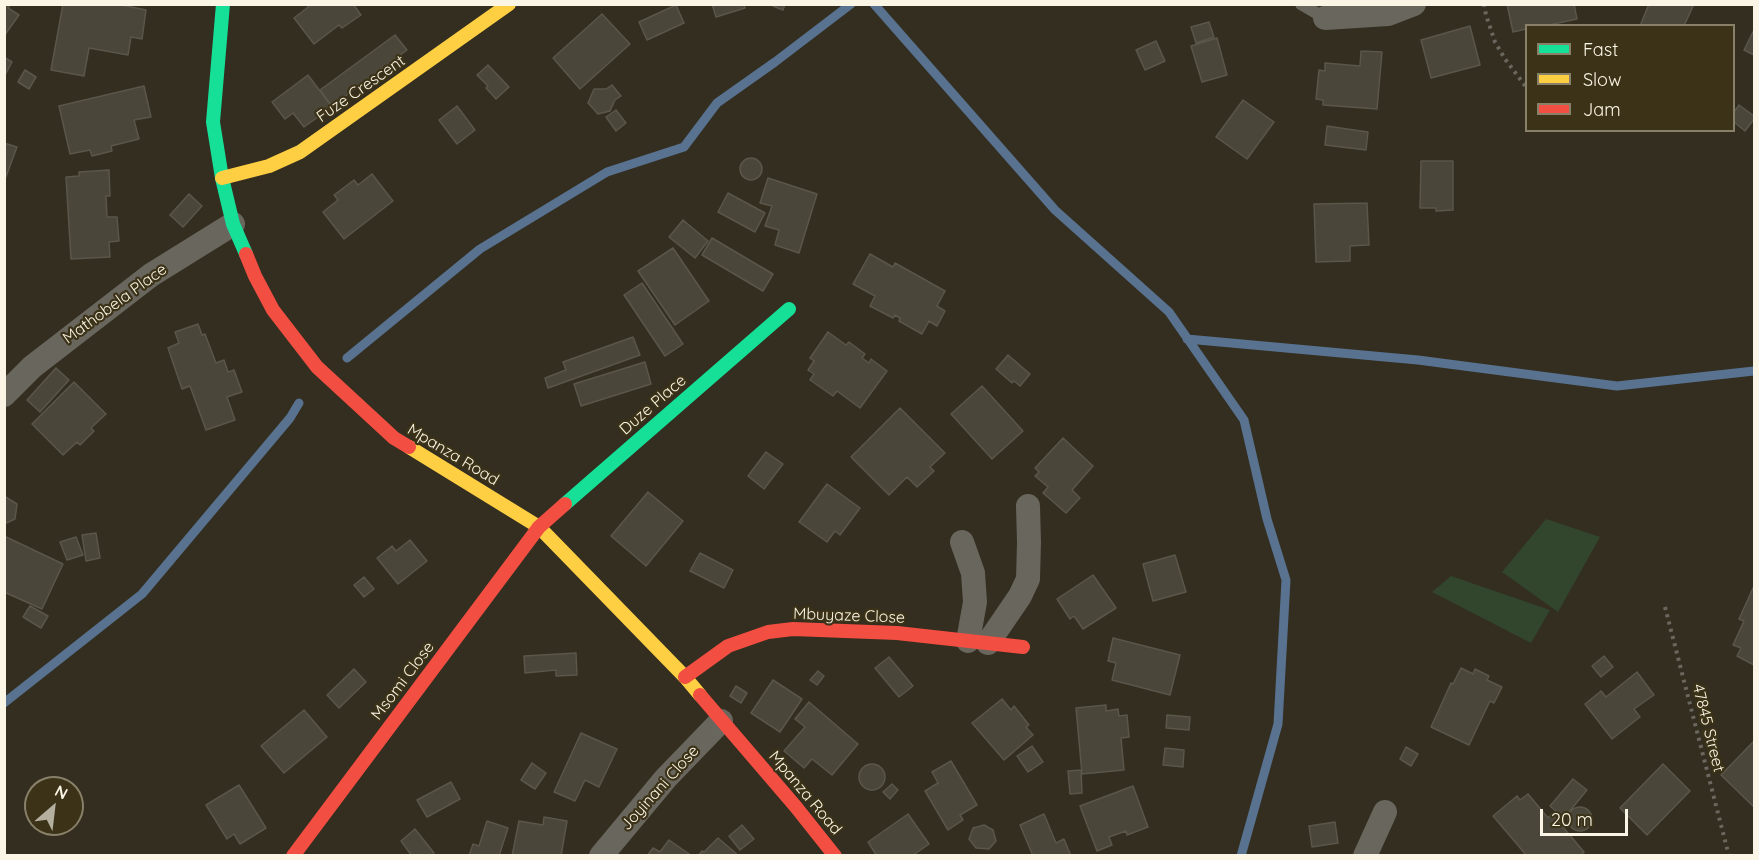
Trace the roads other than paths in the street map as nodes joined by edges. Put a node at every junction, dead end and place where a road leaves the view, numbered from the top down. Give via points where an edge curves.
1 (223, 4) edge
2 (509, 4) edge
3 (1301, 4) edge
4 (1414, 4) edge
5 (1325, 18) joint
6 (222, 178) junction
7 (233, 224) junction
8 (789, 309) dead end
9 (4, 395) edge
10 (1029, 506) dead end
11 (539, 527) junction
12 (962, 542) dead end
13 (978, 642) junction
14 (1023, 647) dead end
15 (685, 677) junction
16 (721, 721) junction
17 (1385, 812) dead end
18 (293, 855) edge
19 (601, 855) edge
20 (835, 855) edge
21 (1365, 855) edge

1 - 6 street, Mpanza Road via 213,122
2 - 6 street, Fuze Crescent via 300,152 269,166
3 - 5 lane
4 - 5 street via 1388,14
6 - 7 street, Mpanza Road
7 - 9 street, Mathobela Place via 152,275 32,367
7 - 11 street, Mpanza Road via 273,310 317,367 394,438
8 - 11 street, Duze Place
10 - 13 street via 1028,579 1020,596
11 - 15 street, Mpanza Road
11 - 18 street, Msomi Close
12 - 13 street via 972,573
13 - 14 street, Mbuyaze Close
13 - 15 street, Mbuyaze Close via 793,629 768,632 728,646
15 - 16 street, Mpanza Road
16 - 19 street, Joyinani Close
16 - 20 street, Mpanza Road
17 - 21 street

